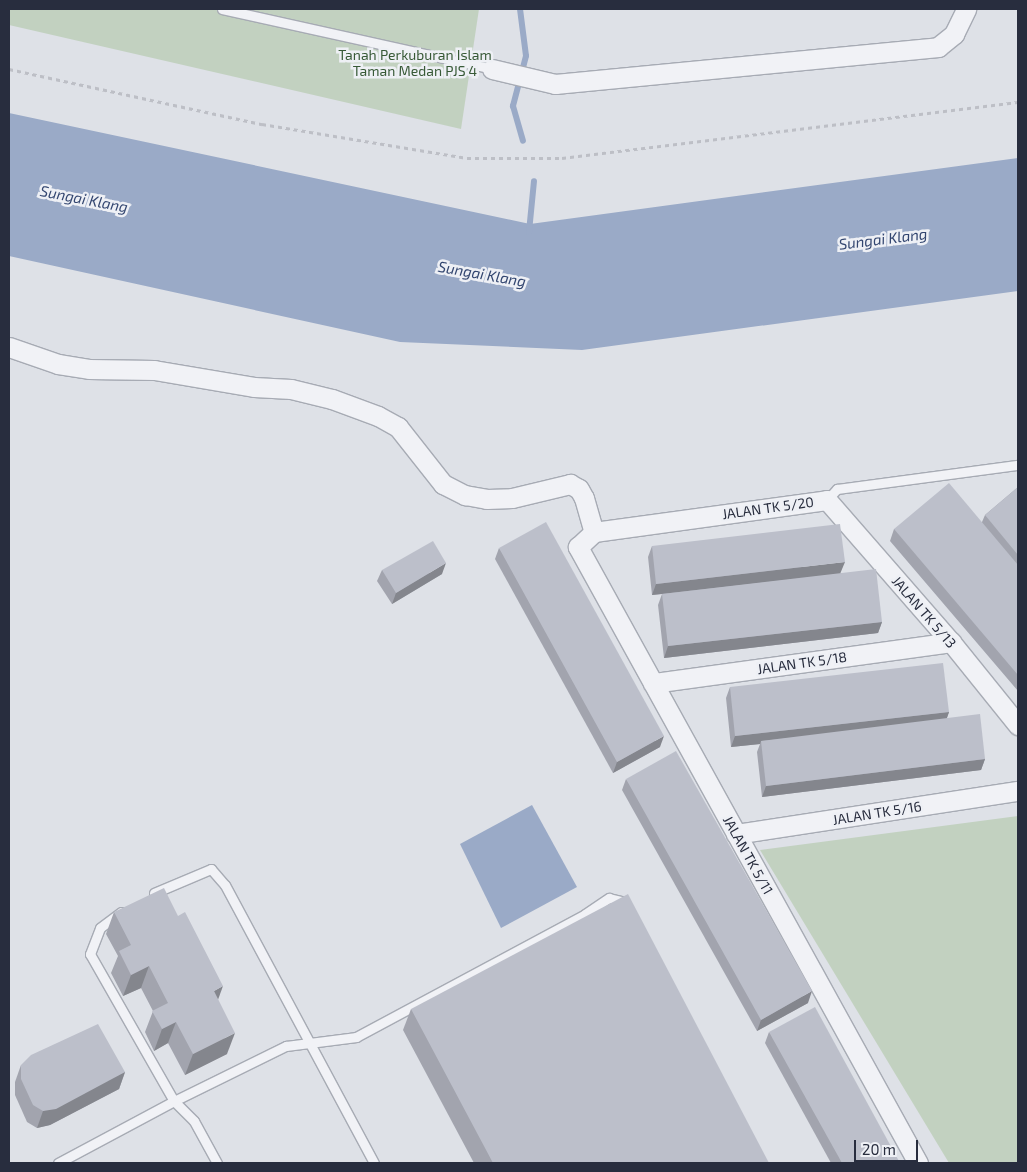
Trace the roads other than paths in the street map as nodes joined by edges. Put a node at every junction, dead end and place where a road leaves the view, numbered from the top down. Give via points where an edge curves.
1 (222, 9) edge
2 (966, 9) edge
3 (492, 69) joint
4 (9, 347) edge
5 (1018, 465) edge
6 (827, 500) junction
7 (594, 532) junction
8 (951, 642) junction
9 (653, 683) junction
10 (1018, 725) edge
11 (1018, 791) edge
12 (736, 834) junction
13 (143, 898) edge
14 (128, 908) edge
15 (631, 918) edge
16 (312, 1043) junction
17 (174, 1101) junction
18 (58, 1163) edge
19 (217, 1163) edge
20 (374, 1163) edge
21 (918, 1163) edge

1 - 3 lane
2 - 3 street via 954,34 938,46 555,84
4 - 7 street via 58,364 89,369 193,374 254,387 291,389 332,399 398,427 442,484 465,494 487,499 512,498 570,484 579,489 584,498
5 - 6 lane, JALAN TK 5/20 via 837,489
6 - 7 street, JALAN TK 5/20
6 - 8 street, JALAN TK 5/13
7 - 9 street, JALAN TK 5/11 via 578,548
8 - 9 street, JALAN TK 5/18
8 - 10 street, JALAN TK 5/13
9 - 12 street, JALAN TK 5/11
11 - 12 street, JALAN TK 5/16
12 - 21 street, JALAN TK 5/11
13 - 16 lane via 211,869 225,886
14 - 17 lane via 100,928 90,954
15 - 16 lane via 621,901 609,898 356,1037
16 - 17 lane via 286,1046
16 - 20 lane
17 - 18 lane
17 - 19 lane via 194,1121

